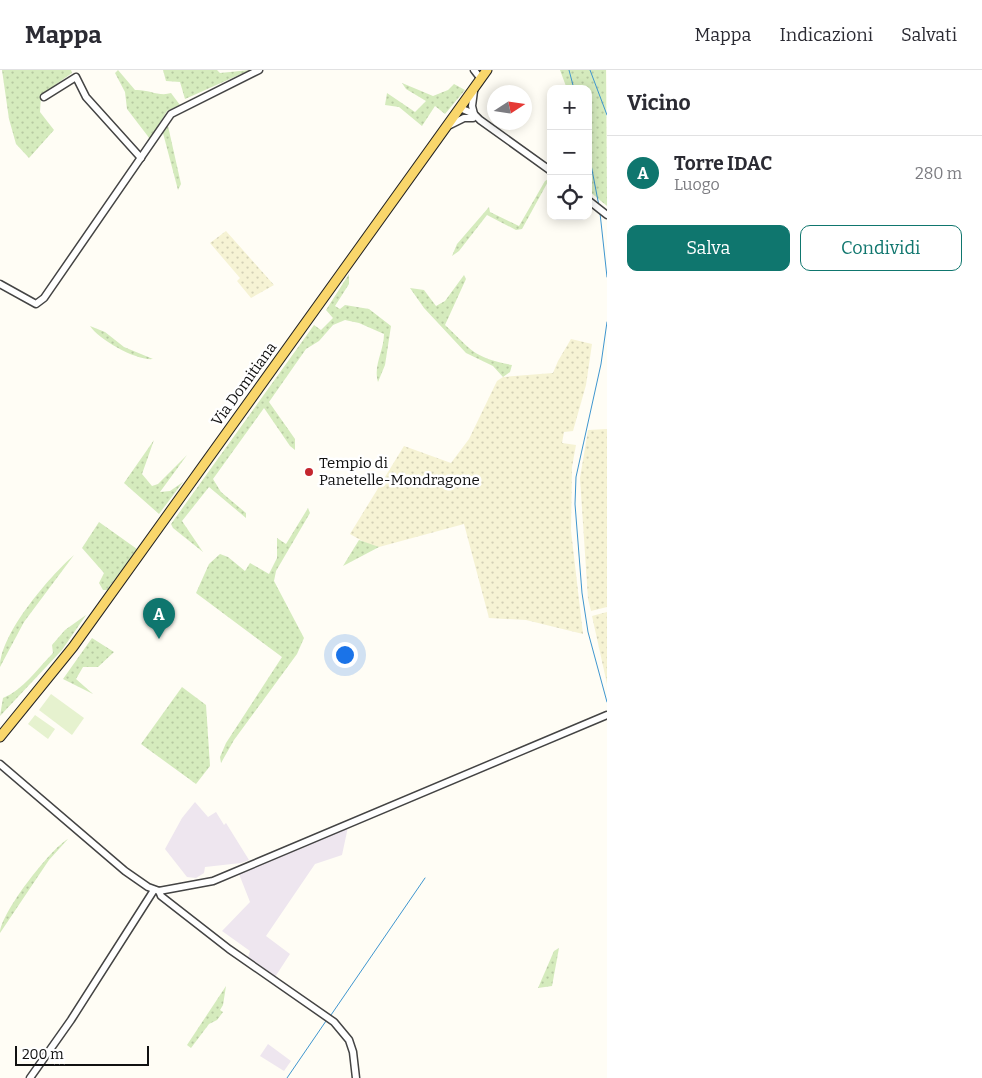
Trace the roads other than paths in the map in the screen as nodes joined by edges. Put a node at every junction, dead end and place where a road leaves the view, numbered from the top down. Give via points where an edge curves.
1 (259, 70) edge
2 (474, 70) edge
3 (487, 70) edge
4 (481, 79) junction
5 (475, 87) junction
6 (44, 97) dead end
7 (460, 108) junction
8 (476, 118) junction
9 (449, 125) junction
10 (141, 158) junction
11 (547, 168) edge
12 (592, 203) edge
13 (606, 214) edge
14 (0, 284) edge
15 (21, 711) junction
16 (607, 715) edge
17 (0, 726) edge
18 (0, 738) edge
19 (0, 764) edge
20 (156, 890) junction
21 (30, 1078) edge
22 (356, 1078) edge

1 - 10 street via 171,114
2 - 4 street
3 - 4 main road, Via Domitiana
4 - 5 main road, Via Domitiana
5 - 7 main road, Via Domitiana
5 - 8 street via 472,97
6 - 10 street via 76,77 86,97
7 - 8 street
7 - 9 main road, Via Domitiana
8 - 9 street via 464,118
8 - 11 street
9 - 15 main road, Via Domitiana via 73,647
10 - 14 street via 44,298 36,304
12 - 13 street
15 - 17 main road, Via Domitiana
15 - 18 main road, Via Domitiana
16 - 20 street via 213,881
19 - 20 street via 125,871
20 - 21 street
20 - 22 street via 229,949 334,1022 349,1040

